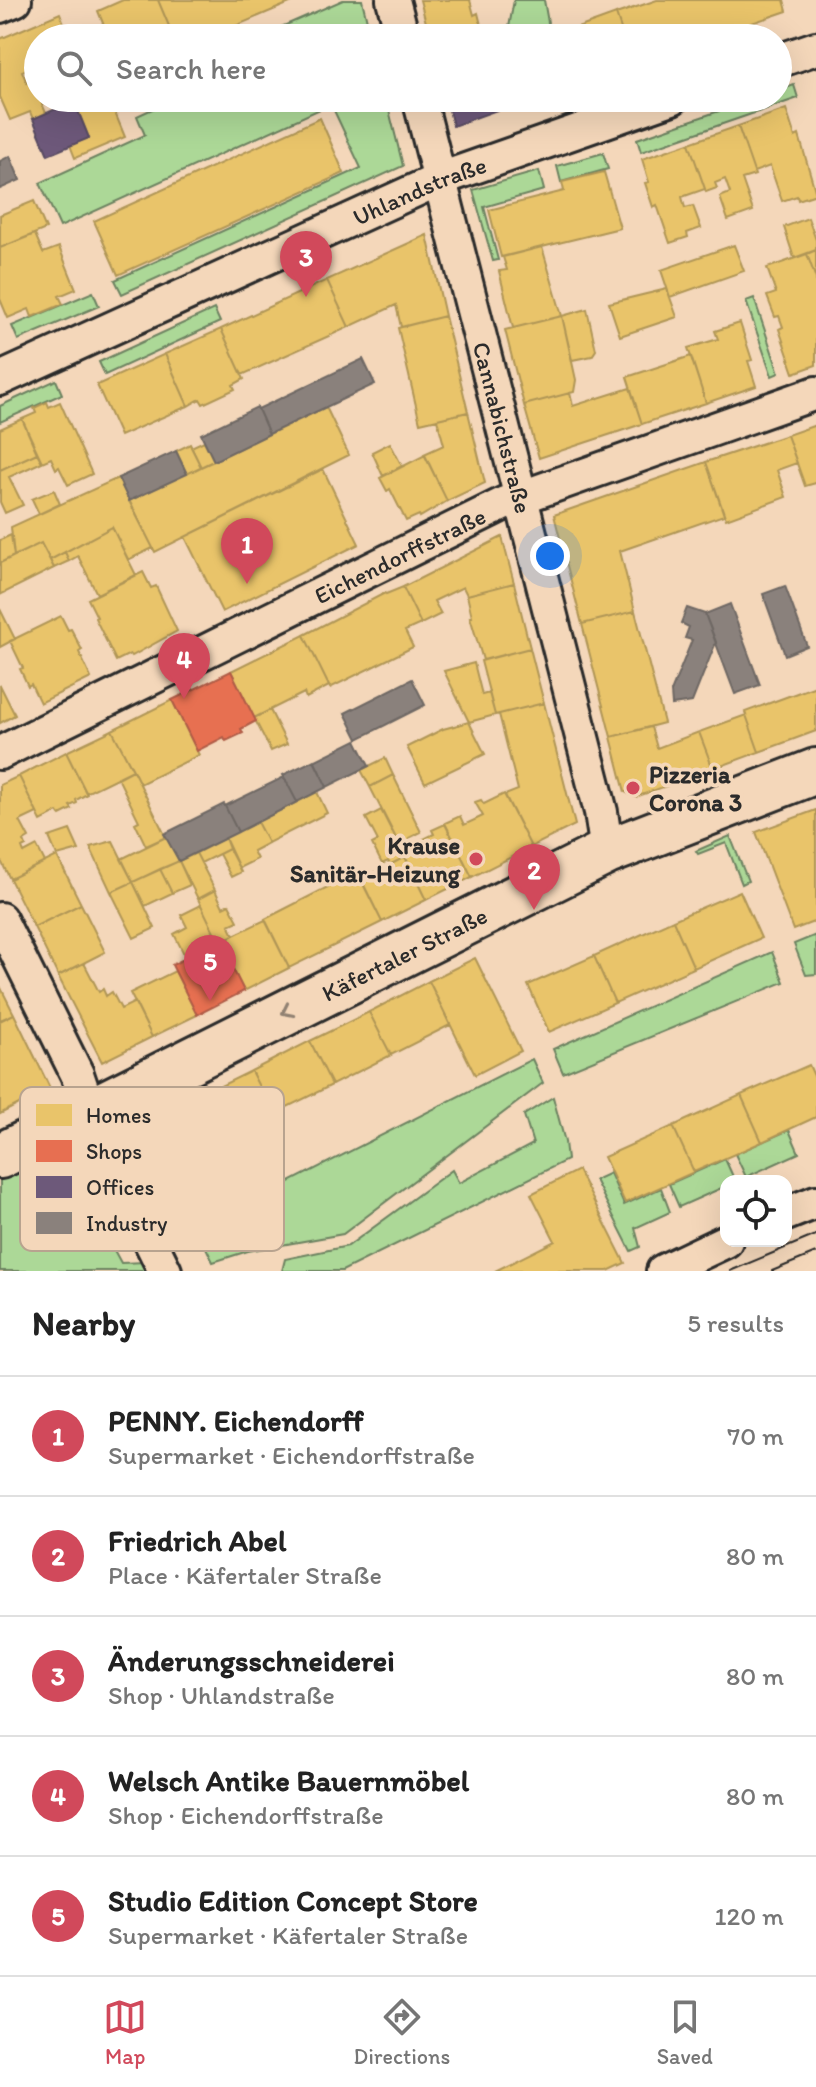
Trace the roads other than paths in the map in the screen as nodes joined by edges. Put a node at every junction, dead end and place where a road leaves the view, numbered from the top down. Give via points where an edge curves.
1 (15, 0) edge
2 (393, 0) edge
3 (0, 6) edge
4 (399, 24) edge
5 (816, 48) edge
6 (792, 56) edge
7 (423, 112) edge
8 (632, 112) edge
9 (440, 179) junction
10 (0, 379) edge
11 (816, 393) edge
12 (520, 497) junction
13 (0, 753) edge
14 (816, 771) edge
15 (607, 852) junction
16 (0, 919) edge
17 (81, 1087) edge
18 (135, 1087) edge
19 (20, 1146) edge
20 (0, 1156) edge
21 (816, 1202) edge
22 (792, 1212) edge
23 (720, 1244) edge
24 (155, 1251) edge
25 (165, 1271) edge
26 (663, 1271) edge

1 - 3 street
2 - 4 street
5 - 6 street
7 - 9 street, Cannabichstraße
8 - 9 street, Uhlandstraße
9 - 10 street, Uhlandstraße
9 - 12 street, Cannabichstraße
11 - 12 street, Eichendorffstraße
12 - 13 street, Eichendorffstraße
12 - 15 street, Cannabichstraße
14 - 15 main road, Käfertaler Straße
15 -> 18 main road, Käfertaler Straße
16 - 17 street
19 - 20 main road, Käfertaler Straße
21 - 22 street
23 - 26 street
24 - 25 street

